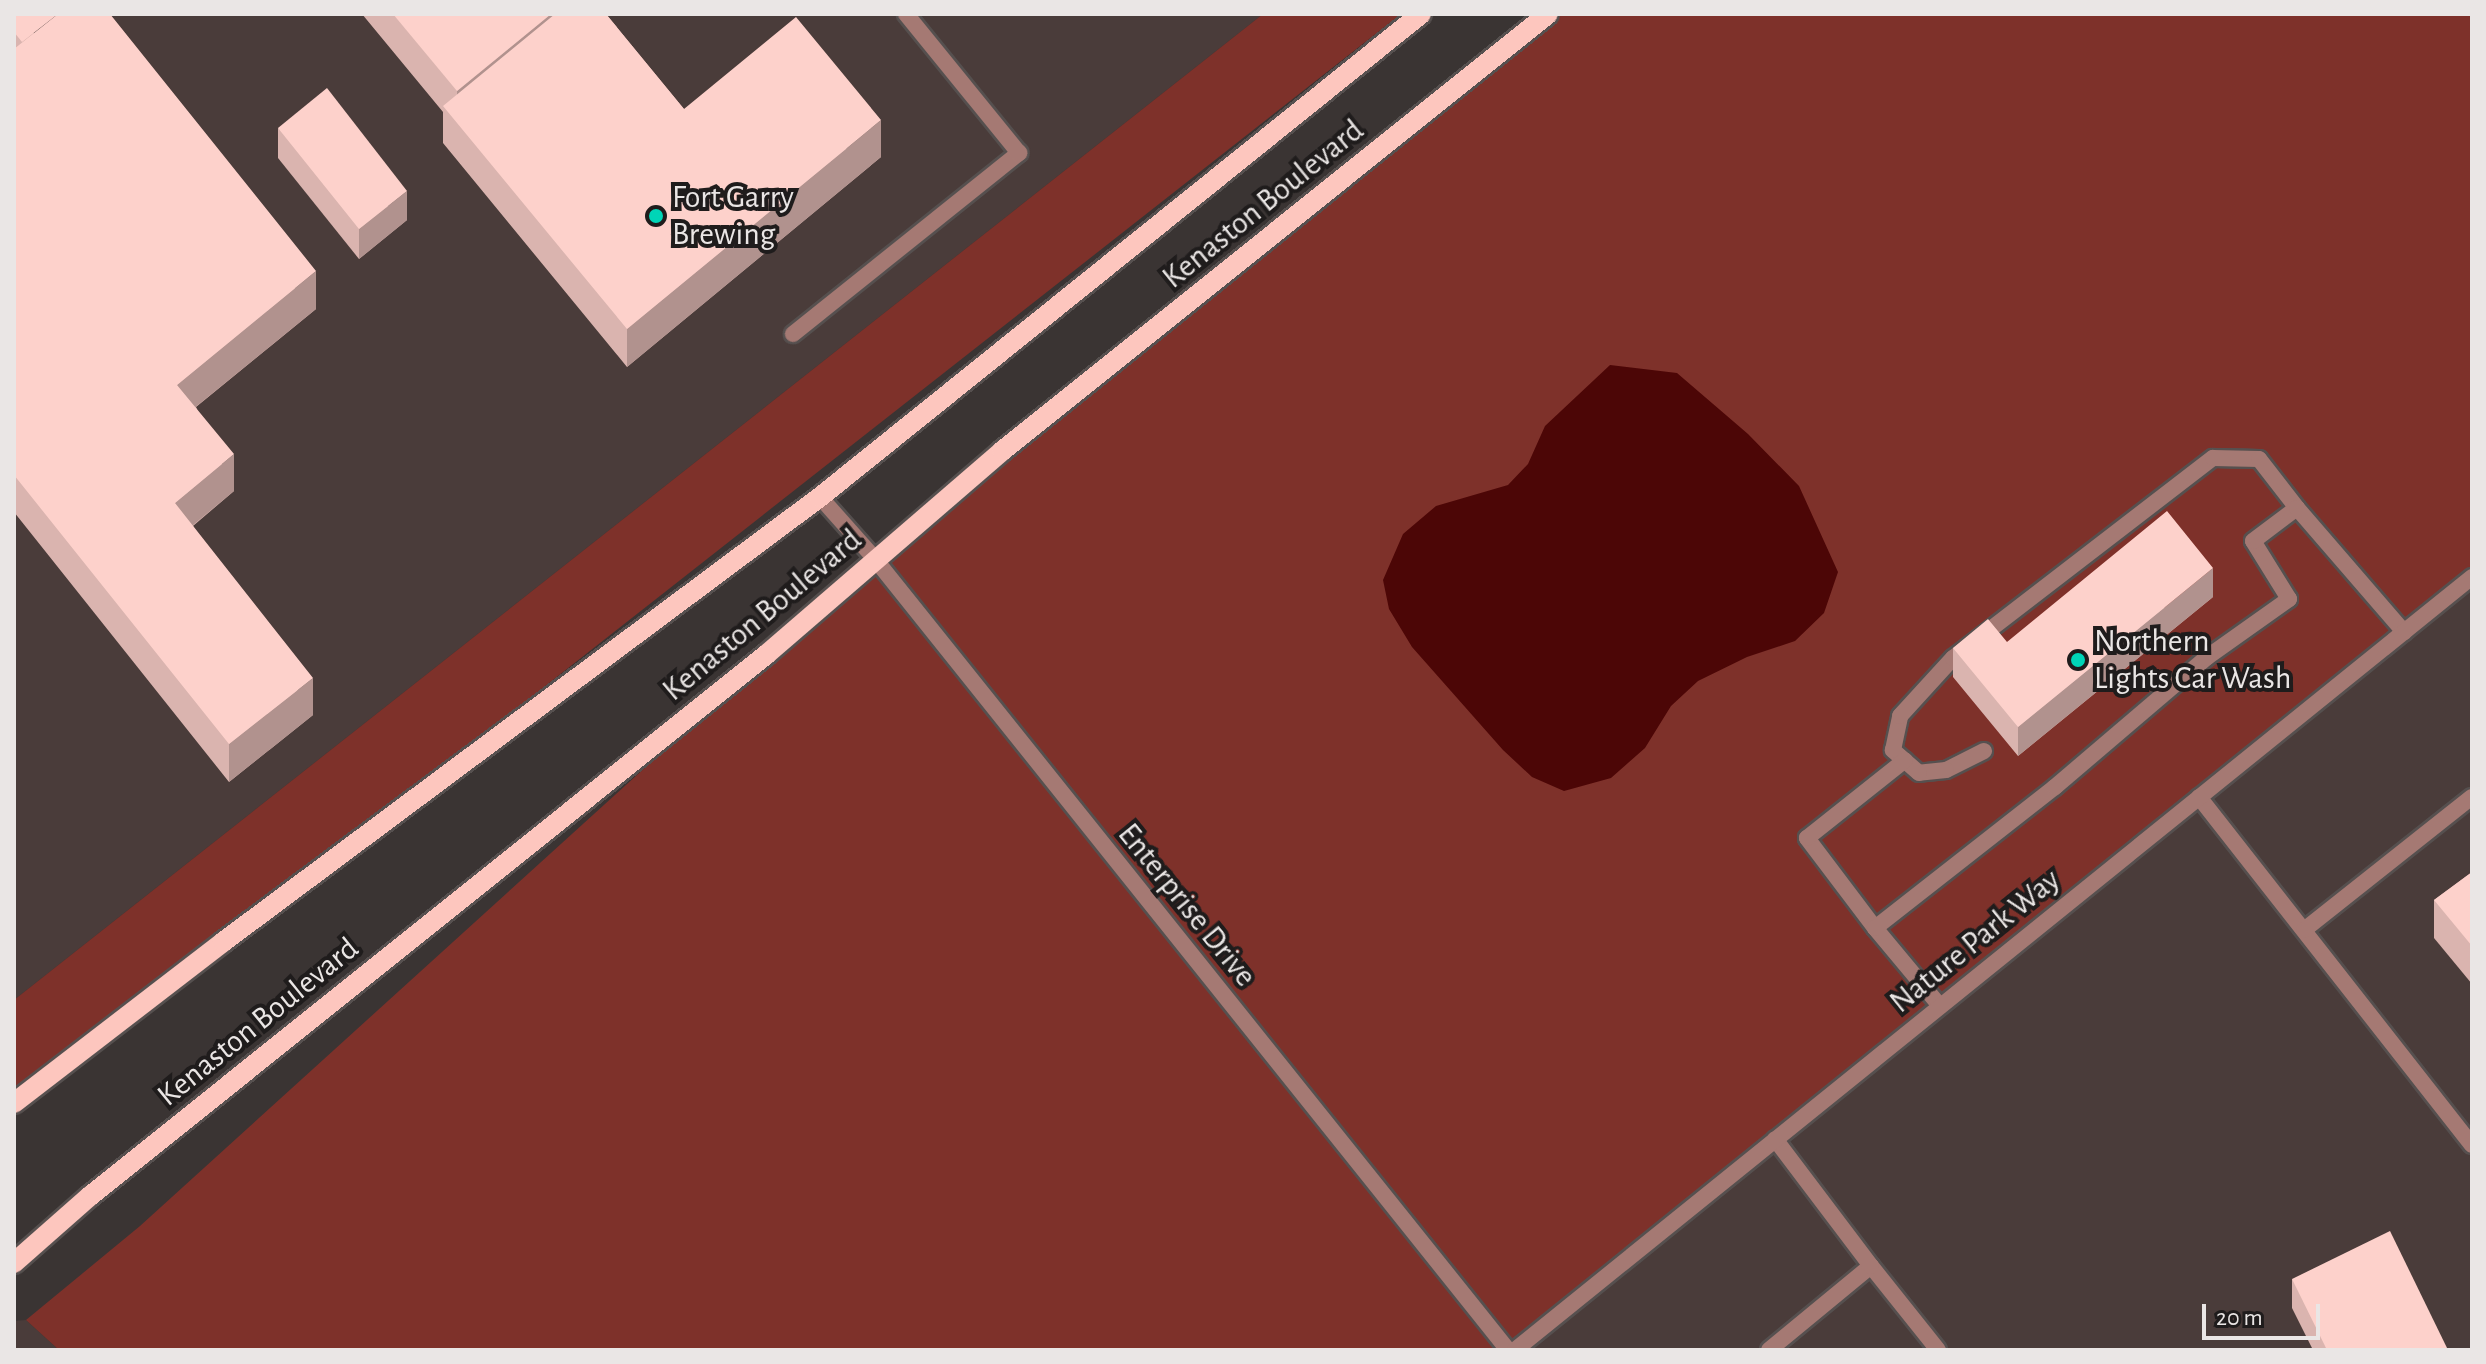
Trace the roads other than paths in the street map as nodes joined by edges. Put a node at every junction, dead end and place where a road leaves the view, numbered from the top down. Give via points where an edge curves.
1 (906, 14) edge
2 (1421, 14) edge
3 (1548, 14) edge
4 (793, 334) dead end
5 (820, 497) junction
6 (2297, 508) junction
7 (875, 559) junction
8 (2472, 577) edge
9 (2404, 632) junction
10 (1984, 751) dead end
11 (1905, 760) junction
12 (2199, 797) junction
13 (2472, 797) edge
14 (1875, 928) junction
15 (2304, 930) junction
16 (1940, 1006) junction
17 (14, 1103) edge
18 (1775, 1139) junction
19 (2472, 1145) edge
20 (14, 1263) edge
21 (1871, 1266) junction
22 (1508, 1350) edge
23 (1515, 1350) edge
24 (1769, 1350) edge
25 (1938, 1350) edge

1 - 4 street via 1019,153
2 - 5 main road, Kenaston Boulevard
3 - 7 main road, Kenaston Boulevard via 1002,451
5 - 7 street, Enterprise Drive
5 - 17 main road, Kenaston Boulevard
6 - 9 street
6 - 11 street via 2259,459 2213,458 1953,658 1900,716 1893,750
6 - 14 street via 2253,541 2289,599 2206,658 2055,787
7 - 20 main road, Kenaston Boulevard via 767,654 90,1196
7 - 22 street, Enterprise Drive
8 - 9 street, Nature Park Way
9 - 12 street, Nature Park Way
10 - 11 street via 1946,770 1919,773
11 - 14 street via 1807,838
12 - 15 street
12 - 16 street, Nature Park Way
13 - 15 street
14 - 16 street
15 - 19 street
16 - 18 street, Nature Park Way
18 - 21 street
18 - 23 street, Nature Park Way
21 - 24 street
21 - 25 street

